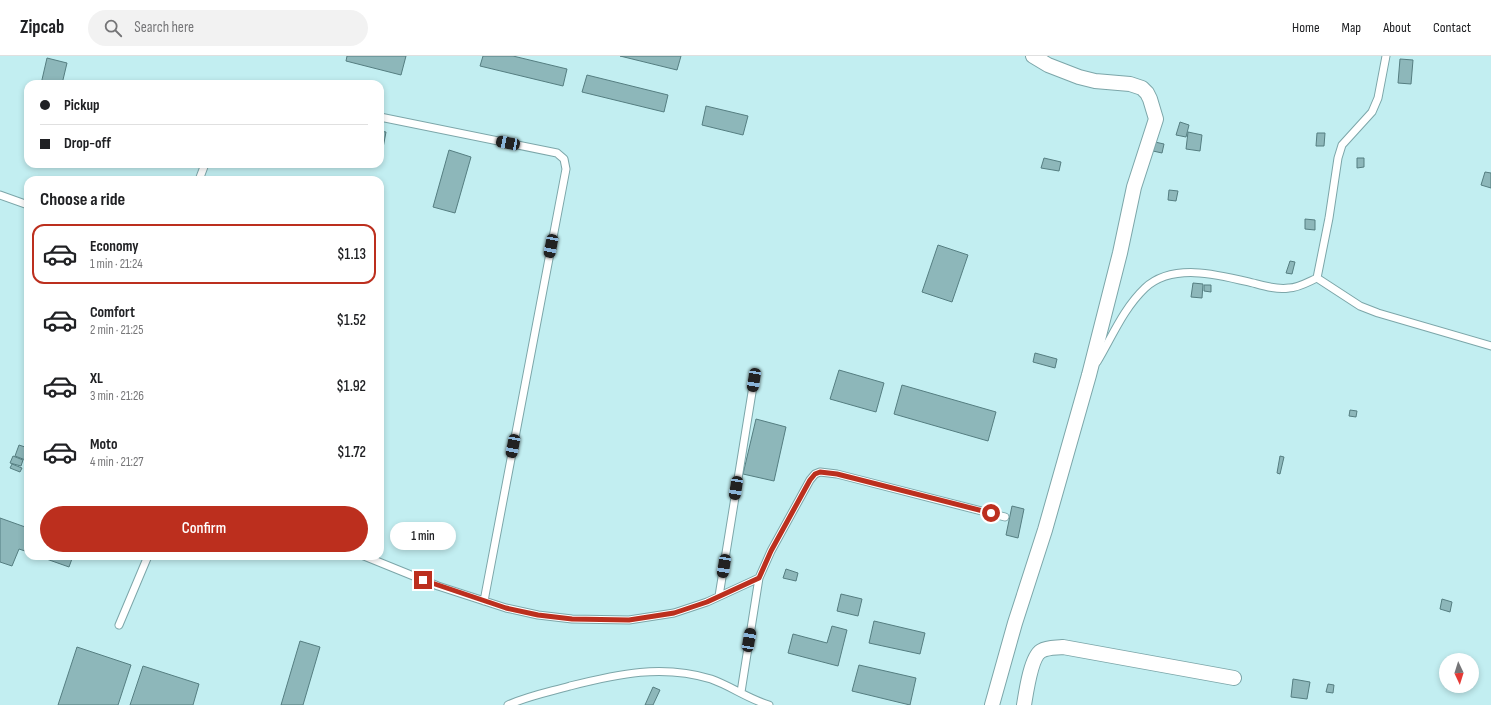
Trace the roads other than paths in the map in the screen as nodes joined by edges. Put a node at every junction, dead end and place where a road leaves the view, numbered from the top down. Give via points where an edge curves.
1 (1033, 56) edge
2 (1386, 56) edge
3 (384, 118) edge
4 (0, 195) edge
5 (24, 204) edge
6 (1317, 278) junction
7 (1491, 346) edge
8 (1089, 375) junction
9 (754, 380) dead end
10 (1005, 517) dead end
11 (146, 560) edge
12 (374, 560) edge
13 (759, 578) junction
14 (719, 596) junction
15 (484, 600) junction
16 (119, 625) dead end
17 (1234, 678) dead end
18 (741, 692) junction
19 (508, 705) edge
20 (769, 705) edge
21 (992, 705) edge
22 (1024, 705) edge

1 - 8 street via 1079,77 1142,88 1150,99 1156,118 1134,187
2 - 6 lane via 1378,98 1372,112 1342,144
3 - 15 lane via 557,153 564,159 566,168
4 - 5 lane
6 - 7 lane via 1360,306
6 - 8 lane via 1289,288 1271,287 1200,272 1156,280 1145,288 1119,321
8 - 21 street via 1046,530 1015,623
9 - 14 lane
10 - 13 lane via 837,474 820,472 815,474 806,486
11 - 16 lane
12 - 15 lane via 438,586
13 - 14 lane
13 - 18 lane
14 - 15 lane via 674,613 629,620 572,619 538,615
17 - 22 street via 1063,647 1049,648 1040,652 1034,659
18 - 19 lane via 712,679 665,670 628,673 582,683
18 - 20 lane

